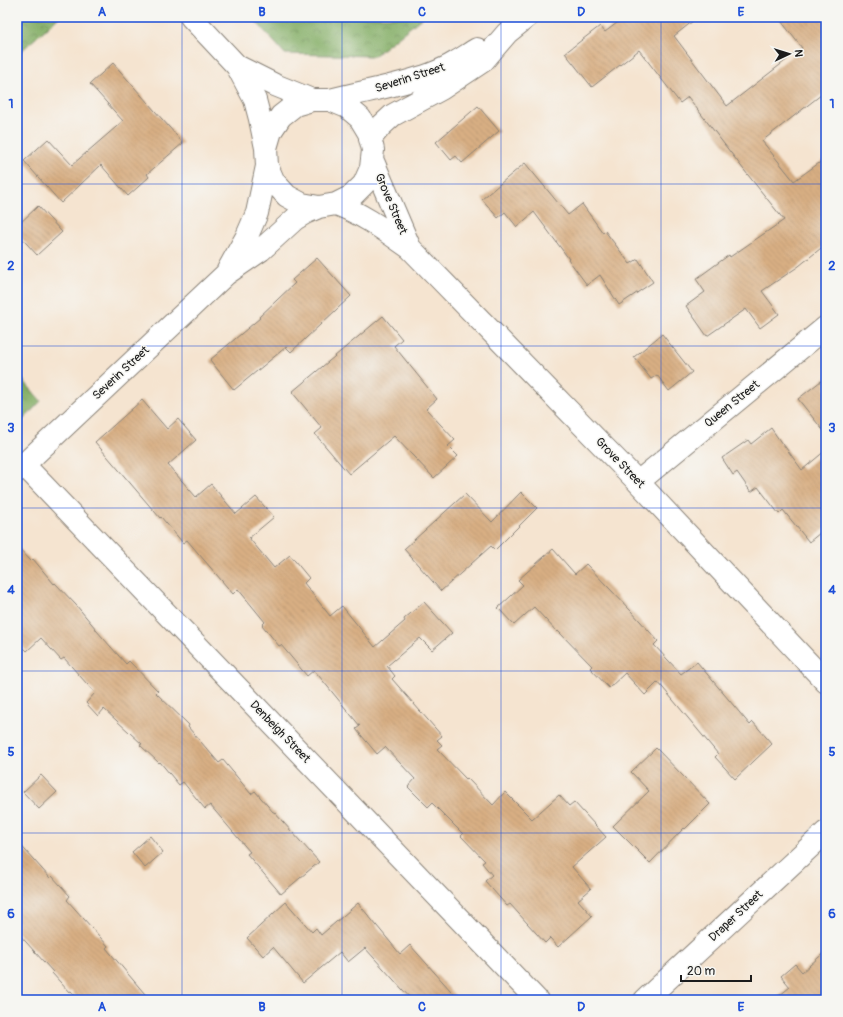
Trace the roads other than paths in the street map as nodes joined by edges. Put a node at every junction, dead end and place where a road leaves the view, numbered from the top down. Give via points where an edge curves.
1 (191, 17) edge
2 (527, 17) edge
3 (507, 33) junction
4 (238, 66) junction
5 (321, 100) junction
6 (371, 149) junction
7 (267, 157) junction
8 (328, 206) junction
9 (410, 248) junction
10 (226, 274) junction
11 (826, 327) edge
12 (20, 468) edge
13 (638, 482) junction
14 (826, 682) edge
15 (826, 832) edge
16 (537, 1000) edge
17 (646, 1000) edge

1 - 4 street
2 - 3 street, Severin Street
3 - 5 street, Severin Street via 431,74 385,88
3 - 6 street, Severin Street via 483,61 441,89 393,115 381,126
4 - 5 street via 275,85
4 - 7 street via 255,100
5 - 6 street via 347,107 360,118 369,133
5 - 7 street via 295,105 281,116 271,130
6 - 8 street via 371,168 364,184 352,196
6 - 9 street, Grove Street
7 - 8 street via 274,182 287,196 302,204
7 - 10 street, Severin Street via 257,213
8 - 9 street, Grove Street via 349,209
8 - 10 street, Severin Street via 295,219 261,250
9 - 13 street, Grove Street
10 - 12 street, Severin Street
11 - 13 street, Queen Street
12 - 16 street, Denbeigh Street
13 - 14 street, Grove Street
15 - 17 street, Draper Street

